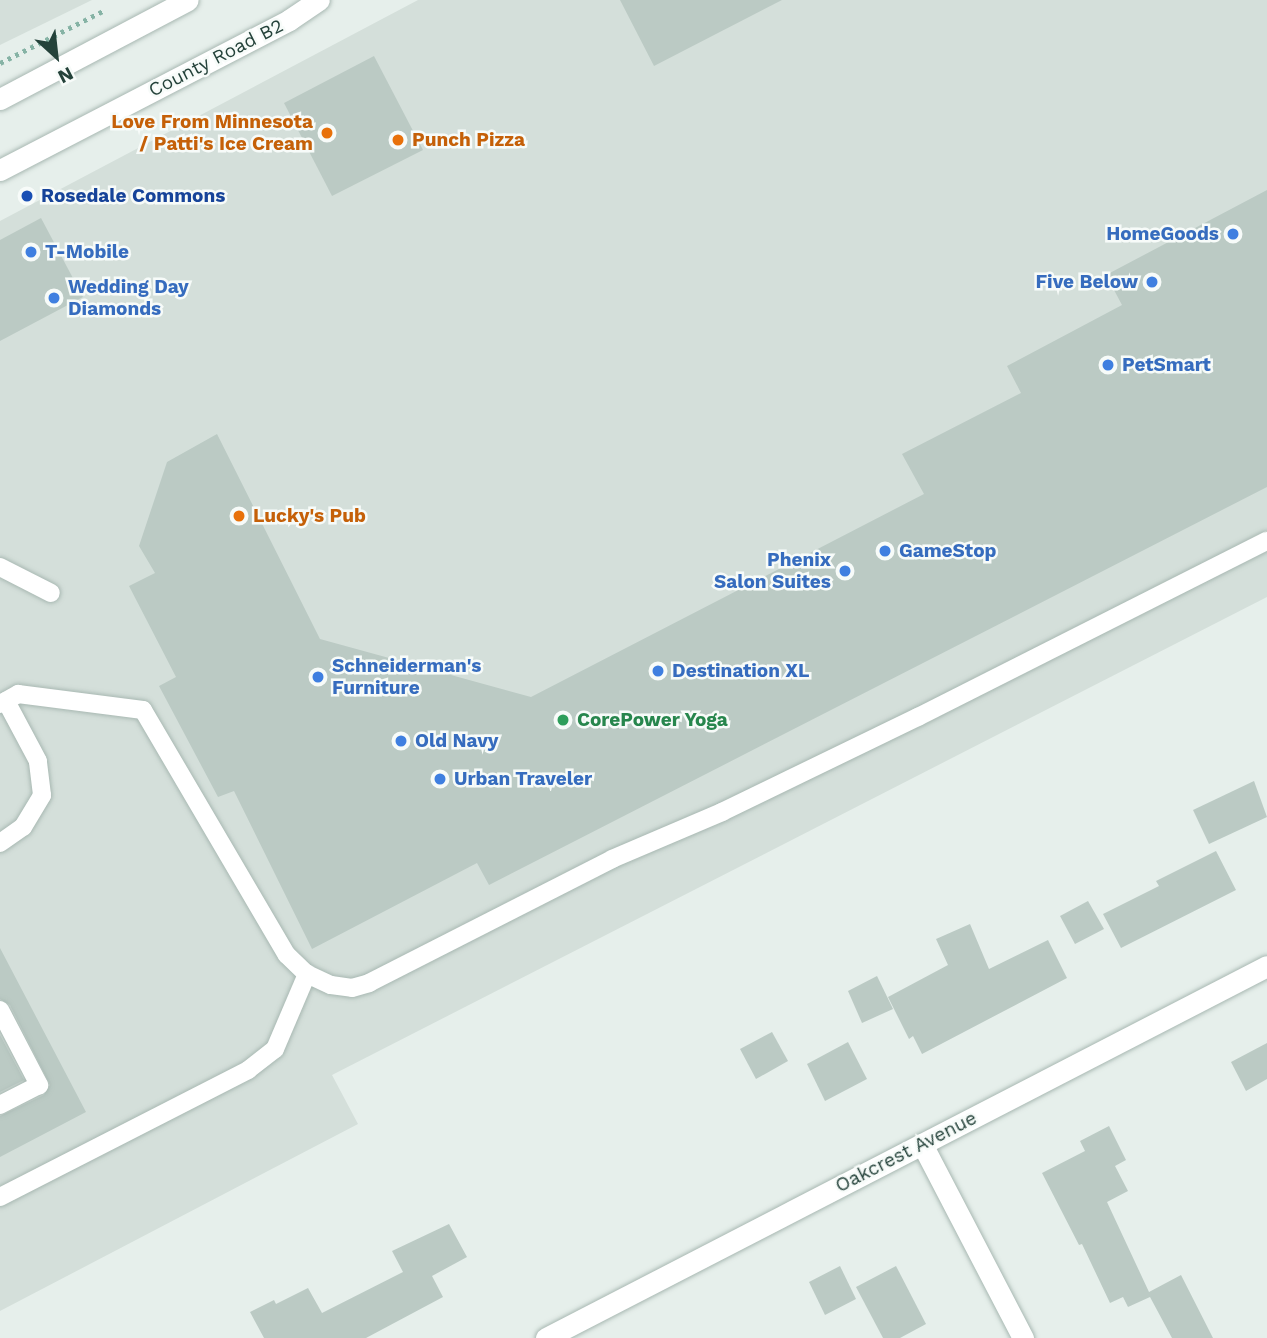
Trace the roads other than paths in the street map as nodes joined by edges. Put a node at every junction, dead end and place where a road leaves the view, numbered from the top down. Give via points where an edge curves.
1 (188, 0) edge
2 (319, 0) edge
3 (0, 99) edge
4 (0, 170) edge
5 (1267, 541) edge
6 (0, 567) edge
7 (51, 593) dead end
8 (8, 699) edge
9 (0, 843) edge
10 (1267, 967) edge
11 (307, 974) junction
12 (0, 1010) edge
13 (0, 1105) edge
14 (922, 1144) junction
15 (0, 1197) edge
16 (546, 1338) edge
17 (1023, 1338) edge

1 - 3 street
2 - 4 street, County Road B2 via 289,20
5 - 11 lane via 882,735 612,859 369,983 352,988 331,985
6 - 7 lane
8 - 9 lane via 38,761 42,795 23,827
8 - 11 lane via 144,710 287,955
10 - 14 street, Oakcrest Avenue
11 - 15 lane via 275,1048 248,1070
12 - 13 lane via 38,1085
14 - 16 street, Oakcrest Avenue
14 - 17 street

